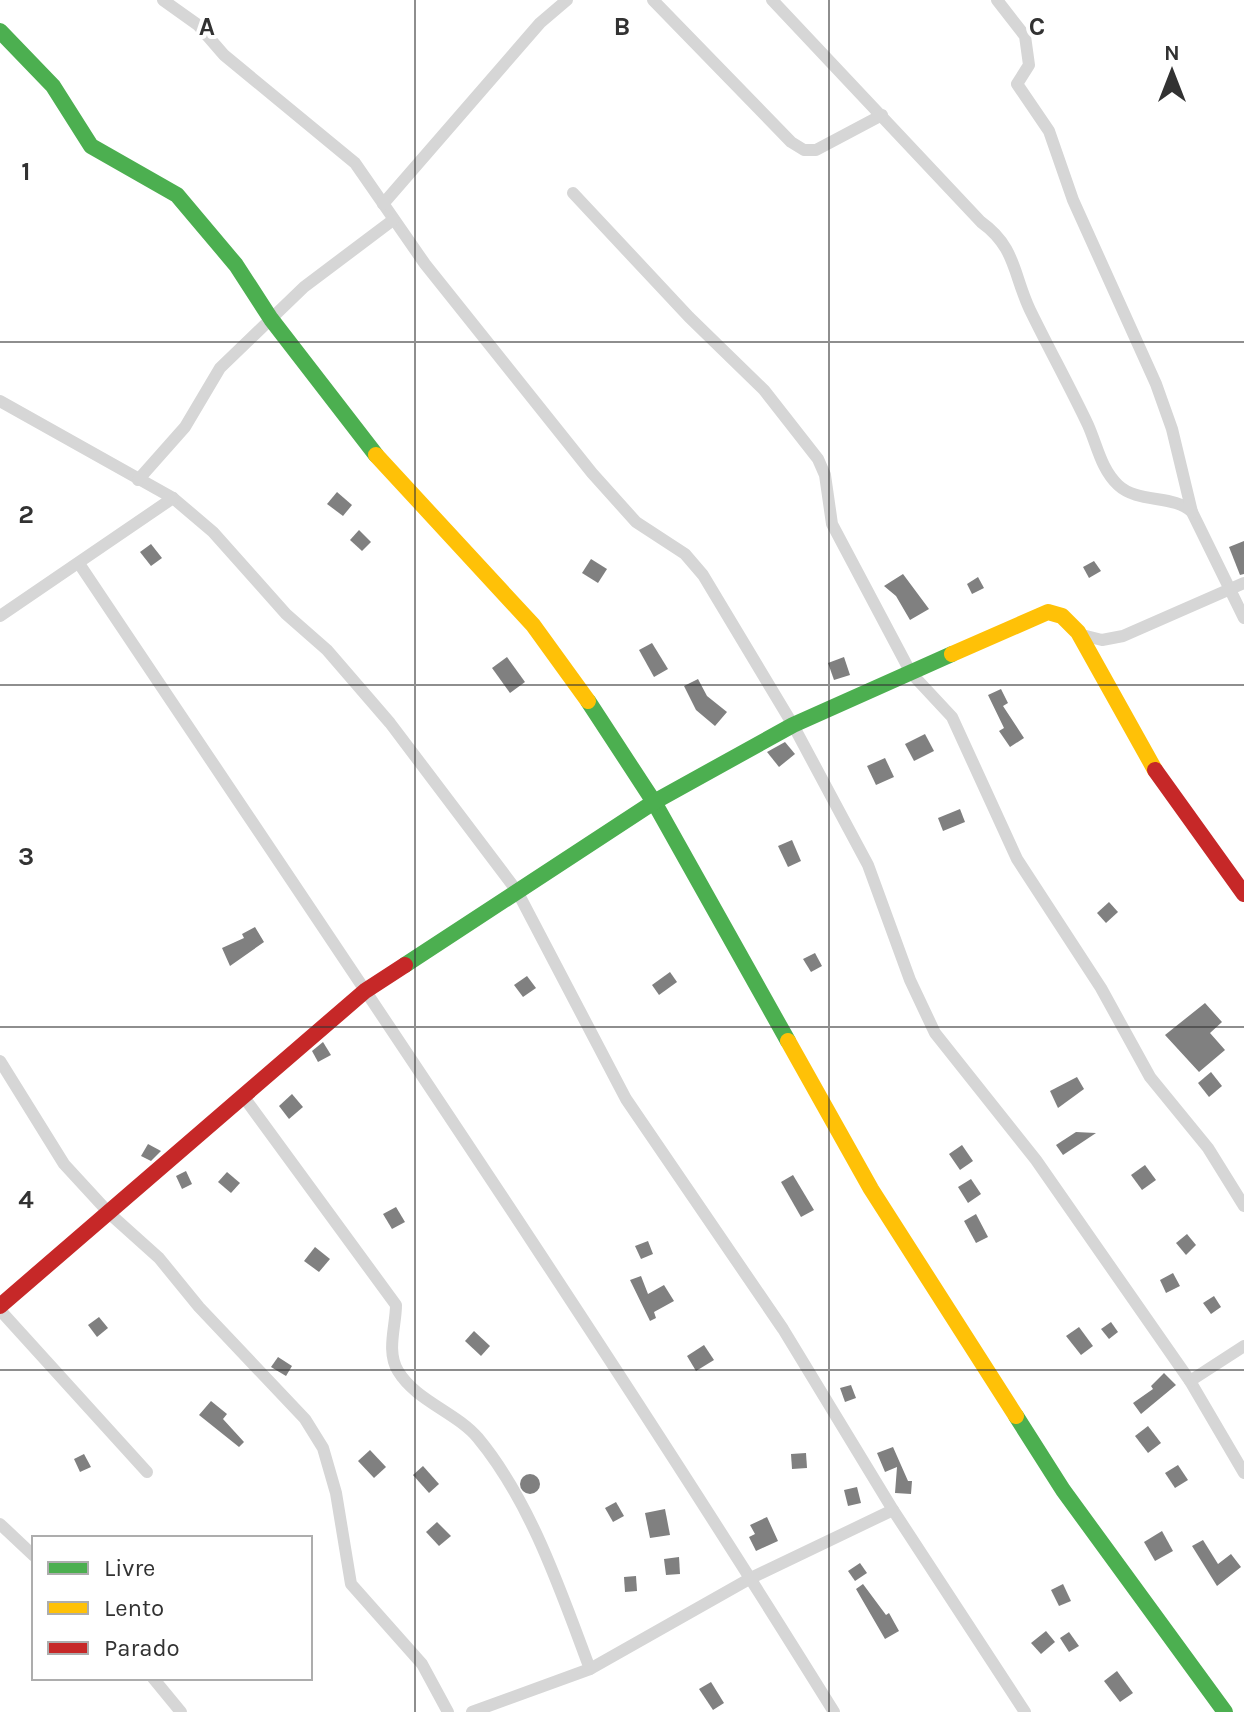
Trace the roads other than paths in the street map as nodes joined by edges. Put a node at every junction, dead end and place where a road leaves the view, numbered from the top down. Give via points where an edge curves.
1 (163, 0) edge
2 (567, 0) edge
3 (653, 0) edge
4 (772, 0) edge
5 (997, 0) edge
6 (0, 31) edge
7 (882, 115) junction
8 (573, 193) dead end
9 (383, 204) junction
10 (393, 220) junction
11 (271, 319) junction
12 (0, 401) edge
13 (138, 480) junction
14 (173, 498) junction
15 (1192, 512) junction
16 (80, 565) junction
17 (1244, 583) edge
18 (1228, 591) junction
19 (0, 616) edge
20 (1244, 618) edge
21 (1082, 635) junction
22 (911, 673) junction
23 (793, 725) junction
24 (654, 802) junction
25 (517, 891) junction
26 (1244, 894) edge
27 (365, 991) junction
28 (0, 1061) edge
29 (243, 1096) junction
30 (1244, 1206) edge
31 (110, 1214) junction
32 (0, 1308) edge
33 (1244, 1346) edge
34 (1190, 1381) junction
35 (147, 1472) dead end
36 (1244, 1473) edge
37 (893, 1510) junction
38 (0, 1524) edge
39 (32, 1554) edge
40 (751, 1578) junction
41 (590, 1669) junction
42 (155, 1680) edge
43 (181, 1712) edge
44 (448, 1712) edge
45 (472, 1712) edge
46 (834, 1712) edge
47 (1025, 1712) edge
48 (1225, 1712) edge

1 - 9 street via 198,25 275,99 341,149
2 - 9 street via 540,23
3 - 7 street via 804,150 816,150
4 - 7 street
5 - 15 street via 1025,36 1029,65 1017,84 1049,131 1079,213 1156,384
6 - 11 street via 53,86 91,146 177,195 236,265
7 - 15 street via 1009,249 1030,310 1102,463 1119,486
8 - 22 street via 764,390 818,459 832,524
9 - 10 street
10 - 11 street via 304,287
10 - 23 street via 592,473 636,522 685,554 703,575
11 - 13 street via 220,368 185,427
11 - 24 street via 368,446 533,625
12 - 13 street
13 - 14 street
14 - 16 street
14 - 25 street via 327,650 390,723
15 - 18 street
16 - 19 street
16 - 27 street
17 - 18 street
18 - 20 street
18 - 21 street via 1123,636 1102,640
21 - 22 street via 1065,617 1048,612
21 - 26 street via 1111,699 1181,815
22 - 23 street
22 - 30 street via 952,717 1017,859 1101,988 1150,1077 1208,1148
23 - 24 street
23 - 34 street via 868,865 935,1033 1036,1160
24 - 25 street
24 - 48 street via 871,1189 1063,1490
25 - 27 street
25 - 37 street via 626,1099 783,1329
27 - 29 street
27 - 40 street
28 - 31 street via 64,1164
29 - 31 street
29 - 41 street via 396,1305 391,1328 398,1371 425,1399 475,1434 492,1456 548,1559
31 - 32 street
31 - 44 street via 159,1258 305,1419 323,1448 336,1493 351,1584 422,1664
32 - 35 street
33 - 34 street
34 - 36 street
37 - 40 street
37 - 47 street
38 - 39 street
40 - 41 street
40 - 46 street
41 - 45 street
42 - 43 street

